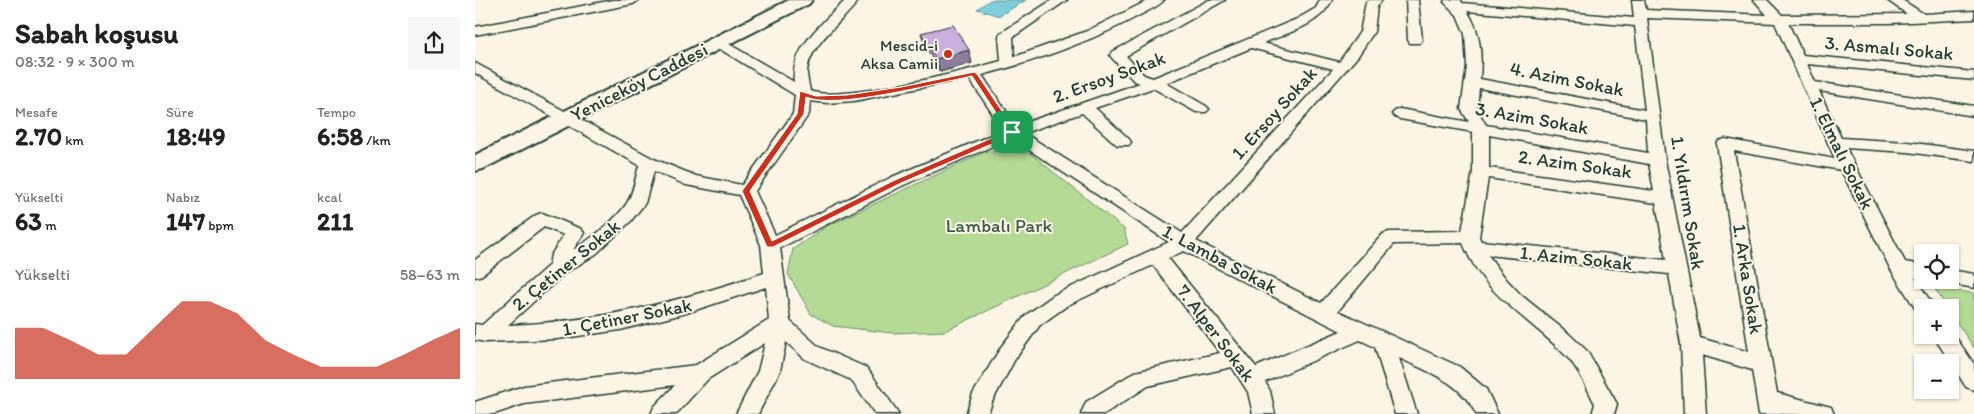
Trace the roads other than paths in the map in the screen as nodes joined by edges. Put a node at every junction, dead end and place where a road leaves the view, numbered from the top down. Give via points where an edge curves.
1 (633, 0) edge
2 (803, 0) edge
3 (853, 0) edge
4 (1061, 0) edge
5 (1158, 0) edge
6 (1219, 0) edge
7 (1326, 0) edge
8 (1376, 0) edge
9 (1411, 0) edge
10 (1760, 0) edge
11 (1893, 0) edge
12 (1452, 2) edge
13 (1637, 8) edge
14 (1974, 15) edge
15 (1922, 18) junction
16 (1780, 20) junction
17 (475, 31) edge
18 (1415, 40) dead end
19 (717, 43) junction
20 (1252, 44) junction
21 (1799, 59) junction
22 (1009, 64) junction
23 (475, 67) edge
24 (1343, 67) junction
25 (974, 74) junction
26 (1974, 76) edge
27 (1473, 82) junction
28 (1154, 83) junction
29 (1809, 85) junction
30 (803, 93) junction
31 (1085, 107) junction
32 (1201, 109) dead end
33 (1974, 111) edge
34 (1400, 114) dead end
35 (1653, 116) junction
36 (567, 118) junction
37 (1481, 129) junction
38 (1012, 132) junction
39 (1123, 142) dead end
40 (1835, 142) junction
41 (1974, 156) edge
42 (1657, 160) junction
43 (649, 163) junction
44 (475, 164) edge
45 (1847, 166) junction
46 (1481, 172) junction
47 (746, 191) junction
48 (1664, 198) junction
49 (1472, 242) junction
50 (1184, 243) junction
51 (770, 245) junction
52 (1157, 257) junction
53 (558, 268) junction
54 (1678, 268) junction
55 (1899, 268) junction
56 (475, 270) edge
57 (1914, 270) edge
58 (775, 277) junction
59 (1959, 278) edge
60 (1974, 281) edge
61 (1919, 299) edge
62 (1324, 313) junction
63 (779, 324) junction
64 (1360, 331) junction
65 (480, 333) edge
66 (1384, 342) junction
67 (1691, 344) junction
68 (1949, 344) edge
69 (1236, 358) junction
70 (1762, 364) junction
71 (700, 373) junction
72 (1252, 378) junction
73 (1974, 381) edge
74 (1769, 407) edge
75 (475, 411) edge
76 (662, 414) edge
77 (747, 414) edge
78 (888, 414) edge
79 (977, 414) edge
80 (1092, 414) edge
81 (1264, 414) edge
82 (1406, 414) edge
83 (1487, 414) edge
84 (1603, 414) edge
85 (1695, 414) edge
86 (1823, 414) edge

1 - 17 street
2 - 19 street, Yeniceköy Caddesi
3 - 30 street via 823,30 808,51 800,71
4 - 22 street via 1006,36
5 - 22 street via 1075,40
6 - 28 street via 1117,55 1139,78
7 - 20 street, 2. Ersoy Sokak via 1321,10 1302,22
8 - 24 street, 1. Ersoy Sokak via 1371,5 1372,16 1365,38
9 - 18 street
10 - 16 street, 1. Elmalı Sokak
11 - 15 street
12 - 13 street
12 - 27 street via 1468,22 1474,42
13 - 16 street
13 - 35 street, 1. Yıldırım Sokak
14 - 15 street
15 - 16 street
16 - 21 street, 1. Elmalı Sokak
19 - 30 street
19 - 36 street, Yeniceköy Caddesi
20 - 24 street
20 - 28 street, 2. Ersoy Sokak
21 - 26 street, 3. Asmalı Sokak
21 - 29 street, 1. Elmalı Sokak
22 - 25 street
23 - 36 street
24 - 50 street, 1. Ersoy Sokak
25 - 30 street via 847,97 815,98
25 - 38 street, 1. Lamba Sokak
27 - 35 street, 4. Azim Sokak
27 - 37 street via 1469,110
28 - 31 street, 2. Ersoy Sokak
28 - 32 street
29 - 33 street
29 - 40 street, 1. Elmalı Sokak
30 - 47 street via 801,114
31 - 38 street, 2. Ersoy Sokak
31 - 39 street
34 - 37 street, 3. Azim Sokak
35 - 42 street, 1. Yıldırım Sokak
36 - 43 street
36 - 44 street, Yeniceköy Caddesi
37 - 42 street, 3. Azim Sokak
37 - 46 street
38 - 50 street, 1. Lamba Sokak
38 - 51 street, 2. Ersoy Sokak via 898,182
40 - 41 street via 1907,146
40 - 45 street, 1. Elmalı Sokak
42 - 48 street, 1. Yıldırım Sokak
43 - 47 street via 692,181
43 - 53 street, 2. Çetiner Sokak via 636,203 624,218 589,249
45 - 55 street, 1. Elmalı Sokak
45 - 70 street, 1. Arka Sokak via 1725,144
46 - 48 street, 2. Azim Sokak
46 - 49 street
47 - 51 street
48 - 54 street, 1. Yıldırım Sokak
49 - 54 street, 1. Azim Sokak
49 - 62 street, 1. Azim Sokak via 1389,238
49 - 84 street via 1496,280 1577,354 1606,404
50 - 52 street
50 - 62 street, 1. Lamba Sokak
51 - 58 street
52 - 69 street, 7. Alper Sokak
52 - 79 street via 1061,300 1033,320 1008,353
53 - 56 street via 559,255 575,232 542,219
53 - 65 street, 2. Çetiner Sokak
54 - 67 street, 1. Yıldırım Sokak
55 - 57 street
55 - 61 street, 1. Elmalı Sokak
58 - 63 street
58 - 65 street, 1. Çetiner Sokak via 652,316 540,332
59 - 60 street
62 - 64 street, 1. Lamba Sokak
63 - 71 street
63 - 77 street via 769,371
63 - 78 street via 812,353 859,374
64 - 66 street, 1. Lamba Sokak
64 - 72 street
66 - 82 street
66 - 83 street, 1. Lamba Sokak via 1452,373 1477,395
67 - 70 street
67 - 85 street, 1. Yıldırım Sokak
68 - 73 street
69 - 72 street, 7. Alper Sokak
69 - 80 street via 1143,378
70 - 74 street, 1. Arka Sokak
71 - 75 street via 524,395
71 - 76 street
72 - 81 street, 7. Alper Sokak via 1259,391
74 - 86 street

